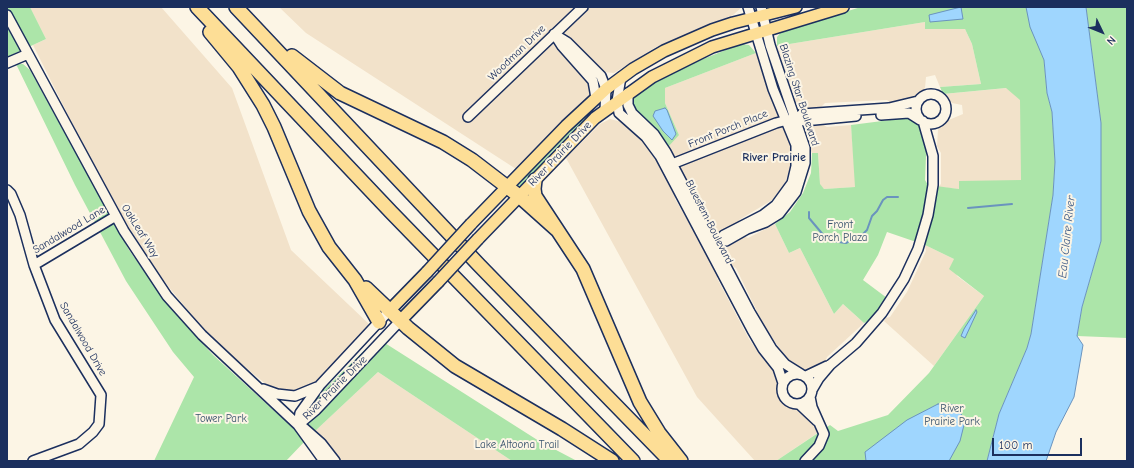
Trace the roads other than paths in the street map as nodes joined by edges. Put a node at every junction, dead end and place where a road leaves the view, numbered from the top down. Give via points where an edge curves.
1 (191, 7) edge
2 (197, 7) edge
3 (236, 7) edge
4 (583, 7) edge
5 (748, 7) edge
6 (796, 7) edge
7 (843, 7) edge
8 (762, 11) edge
9 (7, 15) edge
10 (751, 18) junction
11 (250, 22) junction
12 (767, 30) junction
13 (755, 33) junction
14 (554, 34) junction
15 (28, 54) junction
16 (7, 63) edge
17 (621, 77) junction
18 (606, 89) junction
19 (628, 92) junction
20 (596, 98) junction
21 (617, 101) junction
22 (918, 102) junction
23 (605, 110) junction
24 (468, 117) dead end
25 (797, 118) junction
26 (784, 120) junction
27 (922, 120) junction
28 (938, 122) junction
29 (932, 149) junction
30 (669, 165) junction
31 (535, 180) junction
32 (507, 186) junction
33 (7, 190) edge
34 (519, 196) junction
35 (116, 216) junction
36 (557, 230) junction
37 (713, 243) junction
38 (34, 265) junction
39 (355, 280) junction
40 (389, 311) junction
41 (400, 321) junction
42 (379, 322) junction
43 (830, 365) junction
44 (803, 375) junction
45 (783, 383) junction
46 (320, 385) junction
47 (258, 387) junction
48 (811, 394) junction
49 (799, 404) junction
50 (820, 423) junction
51 (298, 425) junction
52 (52, 458) edge
53 (33, 461) edge
54 (324, 461) edge
55 (335, 461) edge
56 (612, 461) edge
57 (633, 461) edge
58 (670, 461) edge
59 (681, 461) edge
60 (805, 461) edge

1 - 39 highway via 238,67 263,105 309,211 333,253
2 - 57 highway via 391,212
3 - 11 highway
4 - 14 street, Woodman Drive
5 - 10 street, Blazing Star Boulevard
6 - 8 main road, River Prairie Drive
7 - 12 main road, River Prairie Drive
8 - 10 main road, River Prairie Drive
8 - 12 street, Blazing Star Boulevard
9 - 15 street, OakLeaf Way
10 - 13 street, Blazing Star Boulevard
10 - 17 main road, River Prairie Drive via 676,45
11 - 32 highway via 340,93 443,142
11 - 58 highway via 479,265
12 - 13 main road, River Prairie Drive
12 - 25 street, Blazing Star Boulevard
13 - 19 main road, River Prairie Drive via 712,47 681,61
13 - 26 street, Blazing Star Boulevard
14 - 18 street via 567,42 601,76
14 - 20 street via 593,81
14 - 24 street, Woodman Drive
15 - 16 street
15 - 35 street, OakLeaf Way
17 - 18 main road, River Prairie Drive
17 - 21 street
18 - 20 main road, River Prairie Drive
18 - 23 street
19 - 21 main road, River Prairie Drive
19 - 30 street, Bluestem Boulevard via 628,105 632,114 654,134
20 - 32 main road, River Prairie Drive
21 - 23 main road, River Prairie Drive
21 - 30 street, Bluestem Boulevard via 619,113 646,137
22 - 25 street, Front Porch Place via 889,108 807,113
22 - 27 street via 916,111
22 - 28 street, Front Porch Place via 929,94 941,98 946,109
23 - 31 main road, River Prairie Drive via 578,134
25 - 26 street, Front Porch Place
25 - 27 street, Front Porch Place via 804,121 905,113
25 - 37 street, Blazing Star Boulevard via 806,154 803,174 796,192 772,219 726,241
26 - 30 street, Front Porch Place
26 - 37 street, Blazing Star Boulevard via 794,139 797,152 792,184 780,201 768,211
27 - 28 street, Front Porch Place via 930,124
27 - 29 street
28 - 29 street via 934,128
29 - 43 street via 932,197 922,237 912,263 895,294 867,332
30 - 37 street, Bluestem Boulevard
31 - 34 main road, River Prairie Drive
31 - 36 highway via 536,196
32 - 34 highway
32 - 40 main road, River Prairie Drive, bridge
33 - 38 street, Sandalwood Drive via 20,215
34 - 36 highway
34 - 41 main road, River Prairie Drive, bridge
35 - 38 street, Sandalwood Lane
35 - 47 street, OakLeaf Way via 167,296 202,335
36 - 59 highway via 583,269 640,402
37 - 44 street, Bluestem Boulevard via 772,349 786,364
37 - 45 street, Bluestem Boulevard via 763,349 778,368
38 - 52 street, Sandalwood Drive via 55,320 101,395 99,424 93,432 79,444
39 - 40 highway
39 - 42 highway
40 - 41 highway
40 - 42 street, River Prairie Drive
41 - 51 street, River Prairie Drive via 316,410
41 - 56 highway via 455,366
42 - 46 street, River Prairie Drive
43 - 44 street
43 - 48 street via 819,378
44 - 45 street via 790,375
44 - 48 street via 812,385
45 - 49 street, Bluestem Boulevard via 782,392 786,400
46 - 47 street via 295,396 277,394
46 - 51 street, River Prairie Drive via 300,413
47 - 51 street, OakLeaf Way
48 - 49 street
48 - 50 street via 812,408
49 - 50 street
50 - 60 street via 824,434 821,443
51 - 54 street
51 - 55 street via 309,431
52 - 53 street, Sandalwood Drive

